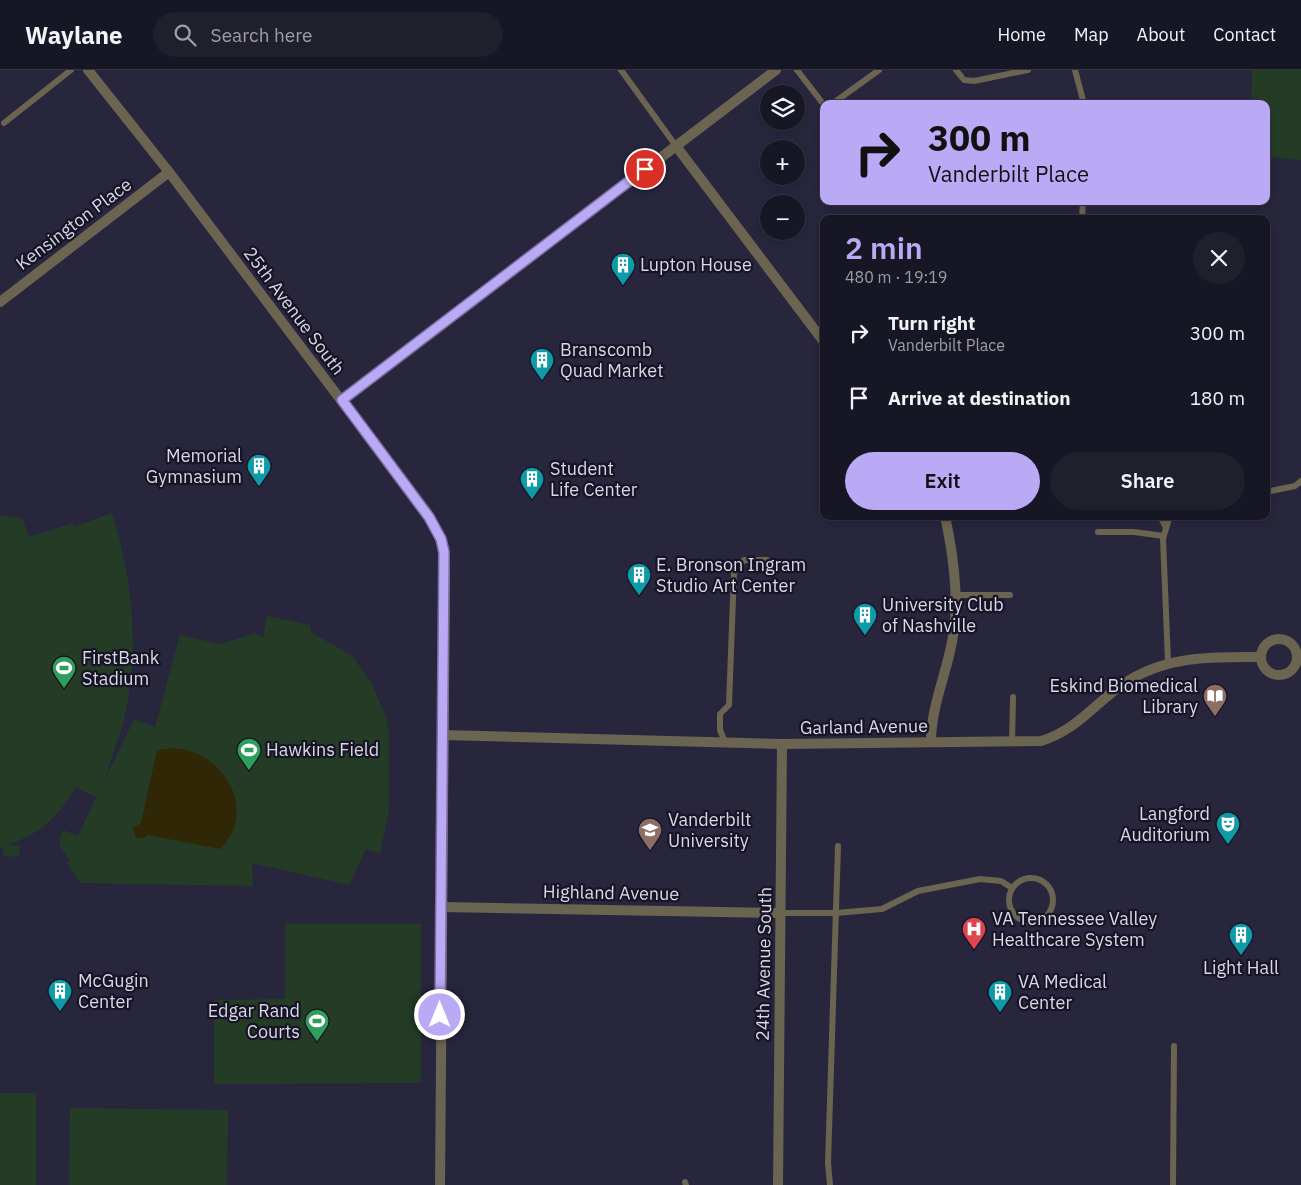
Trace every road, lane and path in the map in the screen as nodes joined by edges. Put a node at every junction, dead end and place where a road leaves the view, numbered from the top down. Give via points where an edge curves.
1 (71, 70) edge
2 (88, 70) edge
3 (621, 70) edge
4 (776, 70) edge
5 (797, 70) edge
6 (879, 70) edge
7 (956, 70) edge
8 (1028, 70) edge
9 (1075, 70) edge
10 (820, 100) edge
11 (838, 100) edge
12 (1083, 100) edge
13 (4, 123) dead end
14 (676, 146) junction
15 (169, 172) junction
16 (0, 302) edge
17 (820, 337) edge
18 (342, 400) junction
19 (1301, 481) edge
20 (1270, 491) edge
21 (947, 520) edge
22 (1162, 520) edge
23 (1168, 520) edge
24 (1165, 526) junction
25 (1098, 532) dead end
26 (1164, 536) junction
27 (767, 560) dead end
28 (954, 594) junction
29 (1010, 595) dead end
30 (1261, 657) dead end
31 (1168, 662) junction
32 (1013, 697) dead end
33 (443, 735) junction
34 (725, 742) junction
35 (931, 742) junction
36 (1012, 742) junction
37 (782, 744) junction
38 (838, 846) dead end
39 (1012, 888) junction
40 (441, 907) junction
41 (780, 913) junction
42 (836, 913) junction
43 (1174, 1046) dead end
44 (440, 1185) edge
45 (778, 1185) edge
46 (830, 1185) edge
47 (1173, 1185) edge

1 - 13 lane
2 - 15 street, 25th Avenue South
3 - 14 lane
4 - 14 street
5 - 10 lane
6 - 11 lane
7 - 8 lane via 964,80 974,81
9 - 12 lane
14 - 17 street
14 - 18 street
15 - 16 street, Kensington Place
15 - 18 street, 25th Avenue South
18 - 33 street, 25th Avenue South via 429,517 441,539 444,560
19 - 20 lane via 1295,486
21 - 28 street
22 - 24 lane
23 - 24 lane
24 - 26 lane
25 - 26 lane
26 - 31 lane
27 - 34 lane via 744,560 734,572 729,705 720,714 720,730
28 - 29 lane
28 - 35 street via 953,640 931,724
30 - 31 street, Garland Avenue via 1212,657
31 - 36 street, Garland Avenue via 1128,681 1057,736 1041,741
32 - 36 lane
33 - 34 street, Garland Avenue
33 - 40 street, 25th Avenue South
34 - 37 street, Garland Avenue
35 - 36 street, Garland Avenue
35 - 37 street, Garland Avenue
37 - 41 street, 24th Avenue South
38 - 42 lane
39 - 39 lane via 1011,909 1021,919 1042,918 1051,908 1052,894 1044,882 1030,878
39 - 42 lane via 1001,881 980,879 918,891 882,909
40 - 41 street, Highland Avenue
40 - 44 street, 25th Avenue South
41 - 42 lane
41 - 45 street, 24th Avenue South
42 - 46 lane
43 - 47 lane

